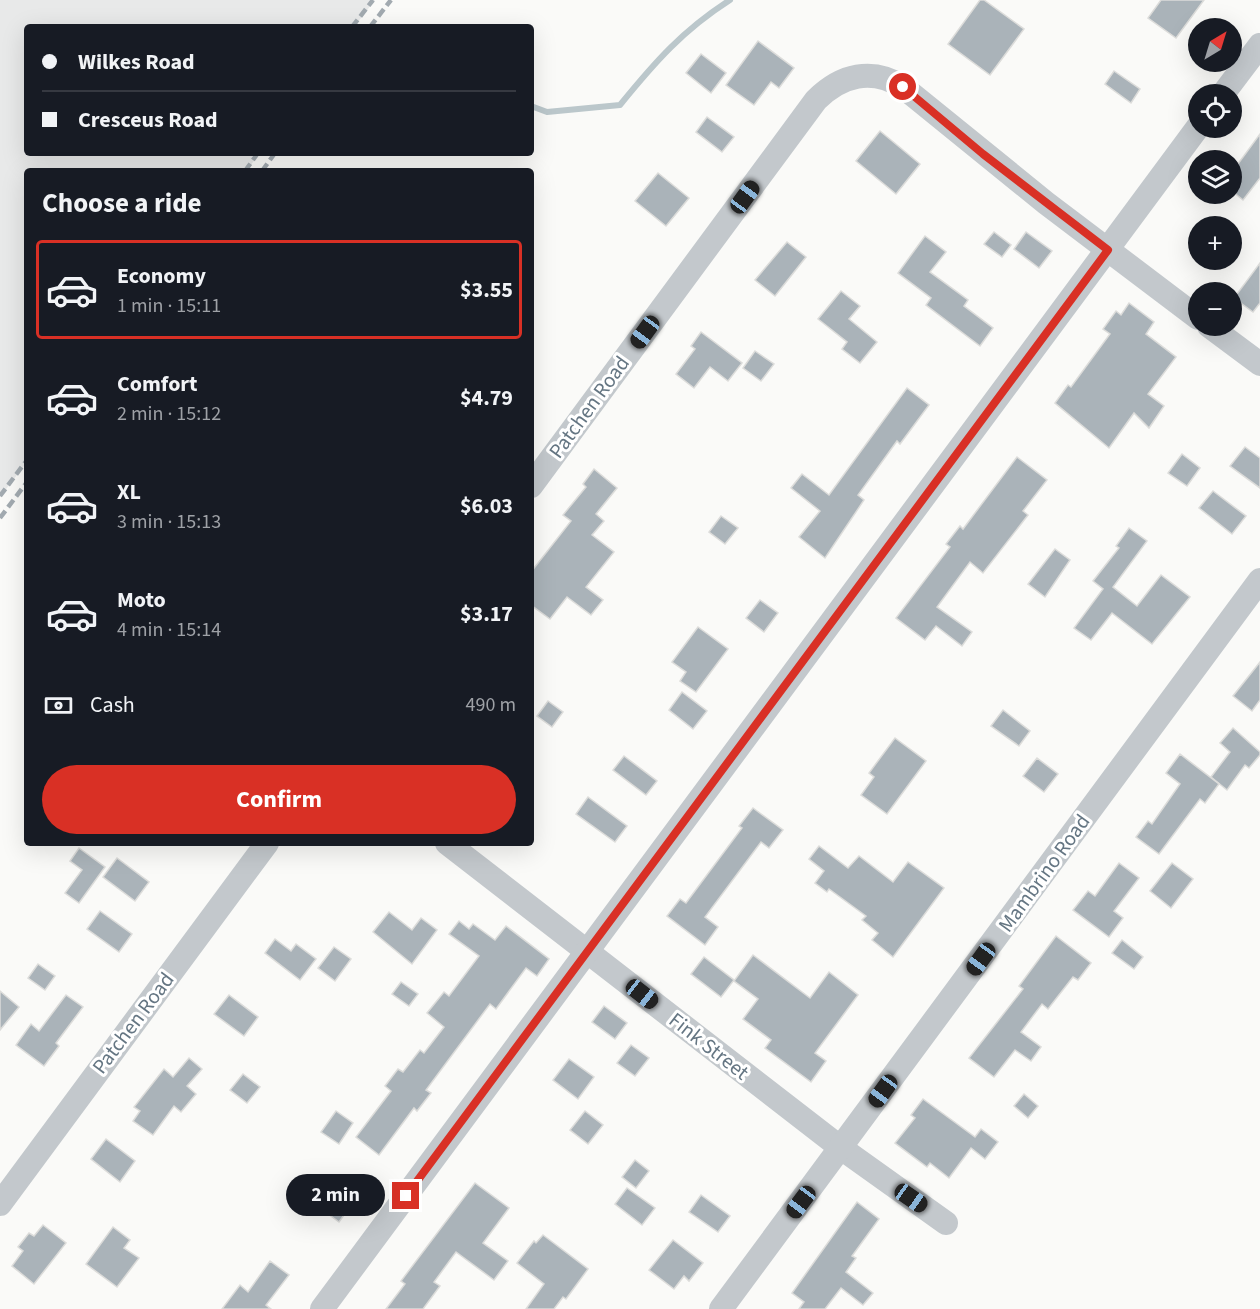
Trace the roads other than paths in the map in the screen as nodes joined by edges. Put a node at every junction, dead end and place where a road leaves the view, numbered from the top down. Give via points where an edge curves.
1 (1260, 45) edge
2 (1231, 84) edge
3 (1190, 138) edge
4 (1108, 250) junction
5 (1188, 310) edge
6 (1222, 336) edge
7 (1260, 364) edge
8 (534, 482) edge
9 (1260, 580) edge
10 (265, 846) edge
11 (451, 846) edge
12 (588, 952) junction
13 (841, 1148) junction
14 (0, 1204) edge
15 (946, 1223) dead end
16 (322, 1309) edge
17 (722, 1309) edge

1 - 2 street
3 - 4 street
4 - 5 street
4 - 8 street, Patchen Road via 897,83 878,75 850,78 816,100
4 - 12 street
6 - 7 street
9 - 13 street, Mambrino Road
10 - 14 street, Patchen Road
11 - 12 street, Fink Street
12 - 13 street, Fink Street
12 - 16 street
13 - 15 street, Fink Street
13 - 17 street, Mambrino Road

